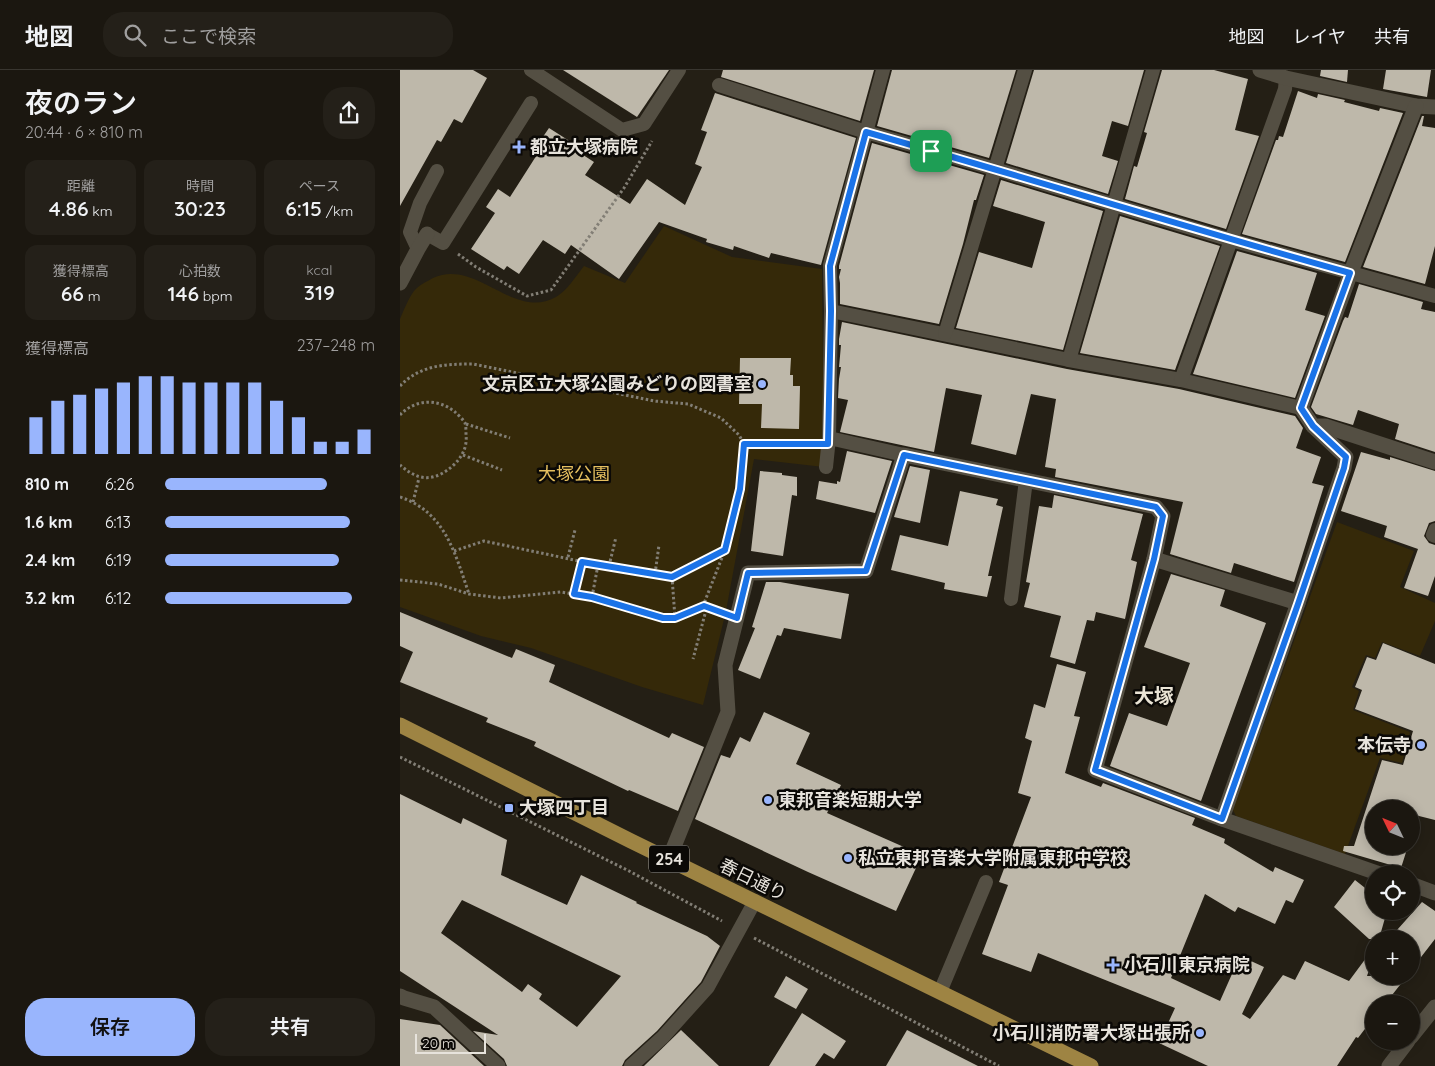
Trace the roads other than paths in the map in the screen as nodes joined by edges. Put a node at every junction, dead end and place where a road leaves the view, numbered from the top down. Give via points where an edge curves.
1 (531, 70) edge
2 (679, 70) edge
3 (883, 70) edge
4 (1024, 70) edge
5 (1153, 70) edge
6 (1260, 70) edge
7 (546, 74) edge
8 (1286, 74) edge
9 (719, 85) dead end
10 (532, 103) dead end
11 (1416, 106) junction
12 (1435, 107) edge
13 (866, 132) junction
14 (995, 169) junction
15 (437, 171) dead end
16 (1114, 205) junction
17 (428, 234) joint
18 (1231, 240) junction
19 (418, 249) junction
20 (1350, 273) junction
21 (402, 274) edge
22 (1435, 296) edge
23 (831, 311) junction
24 (945, 334) junction
25 (1069, 360) junction
26 (1181, 380) junction
27 (1301, 408) junction
28 (1313, 426) junction
29 (828, 441) junction
30 (904, 455) junction
31 (1435, 462) edge
32 (826, 467) dead end
33 (1026, 480) junction
34 (1435, 530) edge
35 (1435, 536) edge
36 (1154, 559) junction
37 (1010, 599) dead end
38 (1298, 604) junction
39 (400, 725) edge
40 (1222, 819) junction
41 (669, 859) junction
42 (1365, 869) edge
43 (986, 882) dead end
44 (1420, 887) edge
45 (1435, 893) edge
46 (754, 901) junction
47 (940, 992) junction
48 (400, 996) edge
49 (1435, 1007) edge
50 (1420, 1026) edge
51 (1401, 1050) edge
52 (498, 1066) edge
53 (631, 1066) edge
54 (1091, 1066) edge
55 (1388, 1066) edge

1 - 7 lane
2 - 7 lane via 644,124 622,130
3 - 13 lane
4 - 14 lane
5 - 16 lane
6 - 8 street
8 - 11 street
8 - 18 lane via 1285,89
9 - 13 lane
10 - 17 lane via 443,243
11 - 12 street
11 - 20 street
13 - 14 lane
13 - 23 lane via 830,266
14 - 16 lane
14 - 24 lane
15 - 19 lane via 420,203 410,232
16 - 18 lane
16 - 25 lane
17 - 19 street
18 - 20 lane
18 - 26 lane
19 - 21 street
20 - 22 lane
20 - 27 street
23 - 24 lane
23 - 29 lane
24 - 25 lane
25 - 26 lane
26 - 27 lane
27 - 28 street
28 - 31 street via 1326,426
28 - 38 street via 1346,457
29 - 30 lane
29 - 32 lane
30 - 33 street
30 - 41 street via 866,571 748,573 725,665 728,712
33 - 36 street via 1156,507 1163,516
33 - 37 lane
34 - 35 lane
36 - 38 street
36 - 40 street via 1095,770
38 - 40 street
39 - 41 highway, 春日通り / 254
40 - 42 street
41 - 46 highway, 春日通り / 254
43 - 47 lane
44 - 45 street
46 - 47 highway, 春日通り / 254
46 - 53 lane via 708,987 663,1037
47 - 54 highway, 春日通り / 254
48 - 52 street via 434,1007
49 - 50 street
51 - 55 street

